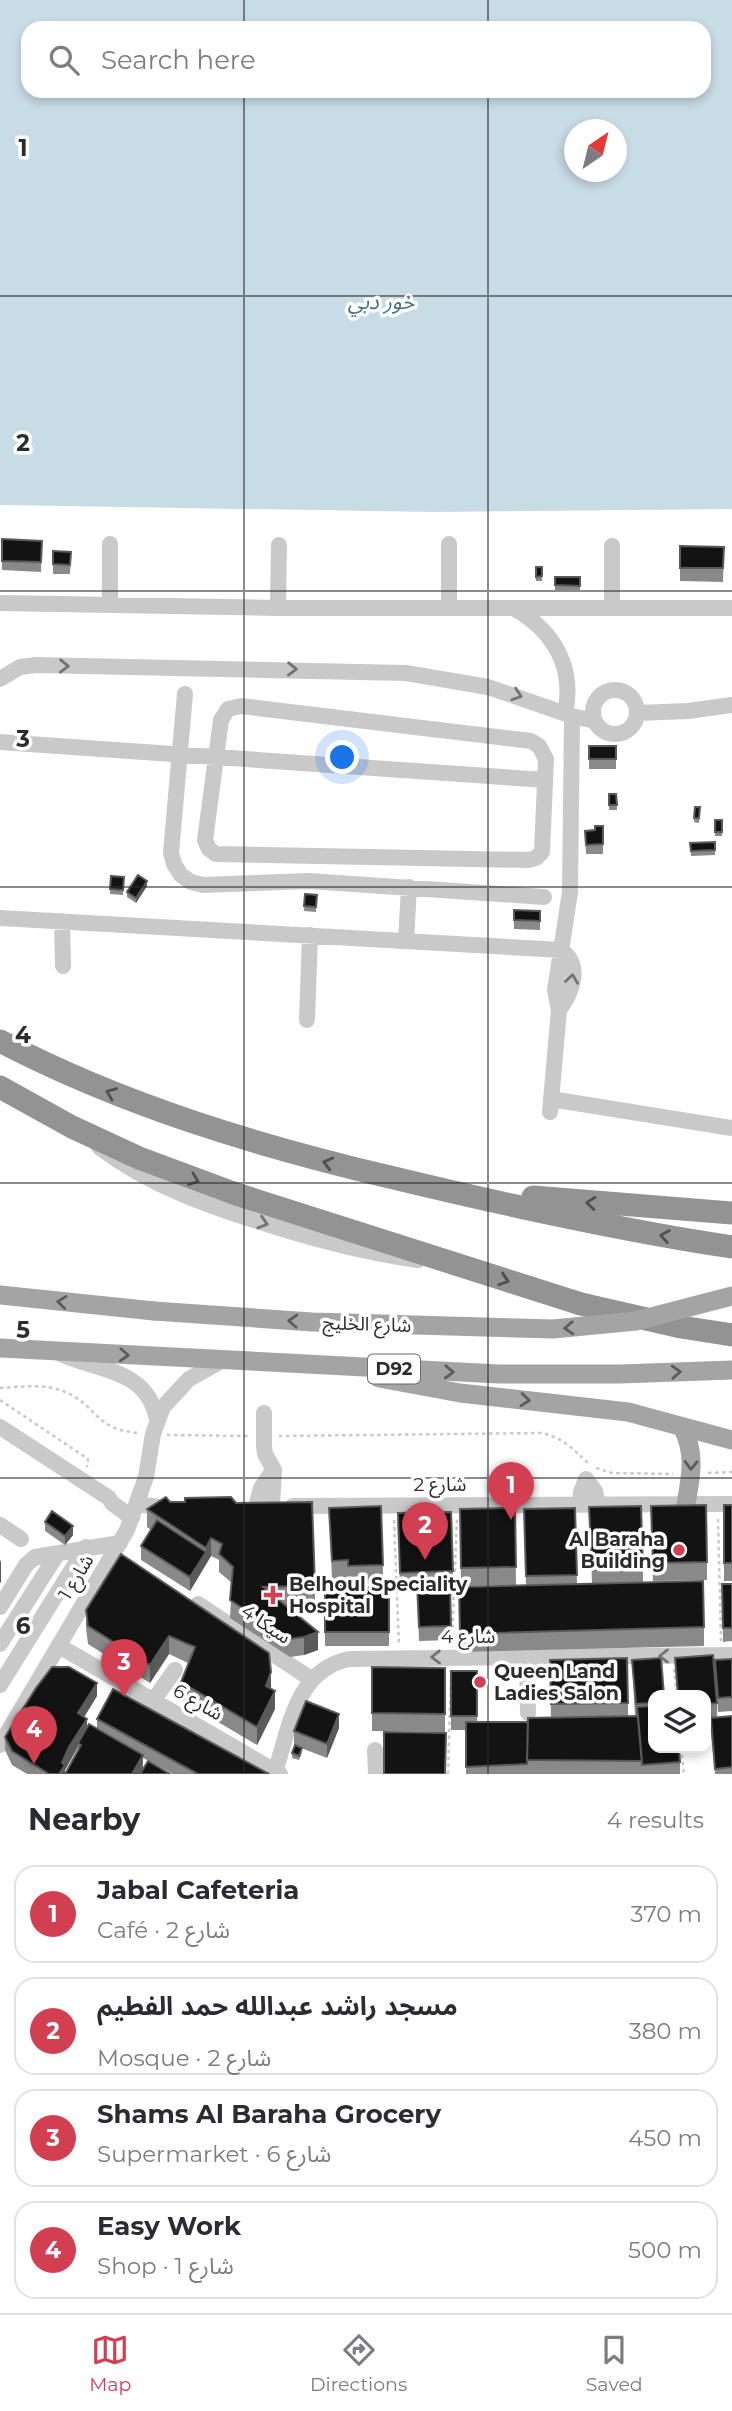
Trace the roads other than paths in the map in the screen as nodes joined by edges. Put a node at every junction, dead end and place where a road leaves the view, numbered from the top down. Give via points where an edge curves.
1 (110, 544) dead end
2 (449, 544) dead end
3 (279, 545) dead end
4 (612, 546) dead end
5 (0, 603) edge
6 (110, 606) junction
7 (278, 608) junction
8 (449, 608) junction
9 (612, 608) junction
10 (732, 608) edge
11 (515, 609) junction
12 (0, 679) edge
13 (186, 694) dead end
14 (732, 705) edge
15 (637, 713) junction
16 (568, 714) junction
17 (595, 721) junction
18 (0, 742) edge
19 (180, 754) junction
20 (216, 757) junction
21 (545, 780) junction
22 (409, 887) junction
23 (544, 897) dead end
24 (0, 918) edge
25 (62, 921) junction
26 (310, 935) junction
27 (406, 940) junction
28 (561, 950) junction
29 (63, 966) dead end
30 (307, 1020) dead end
31 (0, 1041) edge
32 (0, 1087) edge
33 (732, 1128) edge
34 (394, 1178) junction
35 (732, 1213) edge
36 (732, 1247) edge
37 (0, 1295) edge
38 (732, 1296) edge
39 (732, 1335) edge
40 (0, 1348) edge
41 (56, 1351) junction
42 (223, 1360) junction
43 (337, 1366) junction
44 (732, 1370) edge
45 (264, 1413) dead end
46 (0, 1427) edge
47 (155, 1427) junction
48 (682, 1427) junction
49 (732, 1440) edge
50 (598, 1504) junction
51 (686, 1504) junction
52 (725, 1504) edge
53 (580, 1505) junction
54 (137, 1506) junction
55 (0, 1525) edge
56 (21, 1539) dead end
57 (120, 1543) junction
58 (86, 1547) junction
59 (58, 1553) junction
60 (198, 1604) edge
61 (0, 1606) edge
62 (0, 1644) edge
63 (59, 1646) junction
64 (727, 1655) edge
65 (527, 1657) junction
66 (174, 1670) dead end
67 (311, 1679) junction
68 (0, 1685) edge
69 (153, 1701) junction
70 (528, 1713) dead end
71 (0, 1745) edge
72 (376, 1750) dead end
73 (277, 1773) edge
74 (376, 1774) edge

1 - 6 street
2 - 8 street
3 - 7 street
4 - 9 street
5 - 6 street
6 - 7 street
7 - 8 street
8 - 11 street
9 - 10 street
9 - 11 street
11 - 16 street via 541,626 559,651 567,675
12 -> 16 street via 13,669 36,665 383,671 488,687
13 - 19 street
14 - 15 street
15 - 17 street via 628,729 616,734
15 - 17 street via 629,695 611,690 595,701
16 - 17 street
16 - 28 street via 570,892
18 - 19 street
19 - 20 street
19 - 22 street via 171,853 185,879 202,885 309,881
20 - 21 street
20 - 21 street via 223,716 232,706 241,706 526,740 539,746 544,755
20 - 21 street via 205,840 212,852 221,855 532,860 544,848
22 - 23 street
22 - 27 street
24 - 25 street
25 - 26 street
25 - 29 street
26 - 27 street
26 - 30 street
27 - 28 street
28 - 33 street via 550,1105
34 -> 31 highway via 185,1120 110,1093
32 -> 39 highway via 72,1127 187,1177 594,1307
35 -> 34 highway via 575,1202
36 -> 34 highway via 572,1219
38 -> 37 main road, شارع الخليج / D92, bridge via 636,1321 553,1329 312,1322
40 - 41 main road
41 -> 42 main road, D92
41 - 47 street via 131,1378 149,1395
42 - 43 main road, D92
42 - 47 street, شارع 1 via 179,1387
43 -> 44 main road, D92 via 560,1375
43 -> 48 main road via 435,1390 617,1410
45 - 53 street, شارع 2 via 265,1454 274,1470 261,1488 257,1507
46 - 54 street via 109,1497
47 - 54 street, شارع 1
48 - 49 main road
48 -> 51 main road via 690,1445
50 - 51 street, شارع 2
50 - 53 street, شارع 2
50 - 53 street via 586,1479
51 - 52 street, شارع 2
54 - 57 street, شارع 1
55 - 56 street
57 - 58 street
57 - 63 street, شارع 1
58 - 59 street
58 - 68 street
59 - 61 street via 30,1560
59 - 62 street
60 - 67 street, 4 سيكا
63 - 69 street, شارع 6
63 - 71 street, شارع 1
64 -> 65 street, شارع 4
65 -> 67 street, شارع 4 via 349,1658 318,1671
65 - 70 street
66 - 69 street
67 - 73 street, شارع 4
69 - 73 street, شارع 6
72 - 74 street

